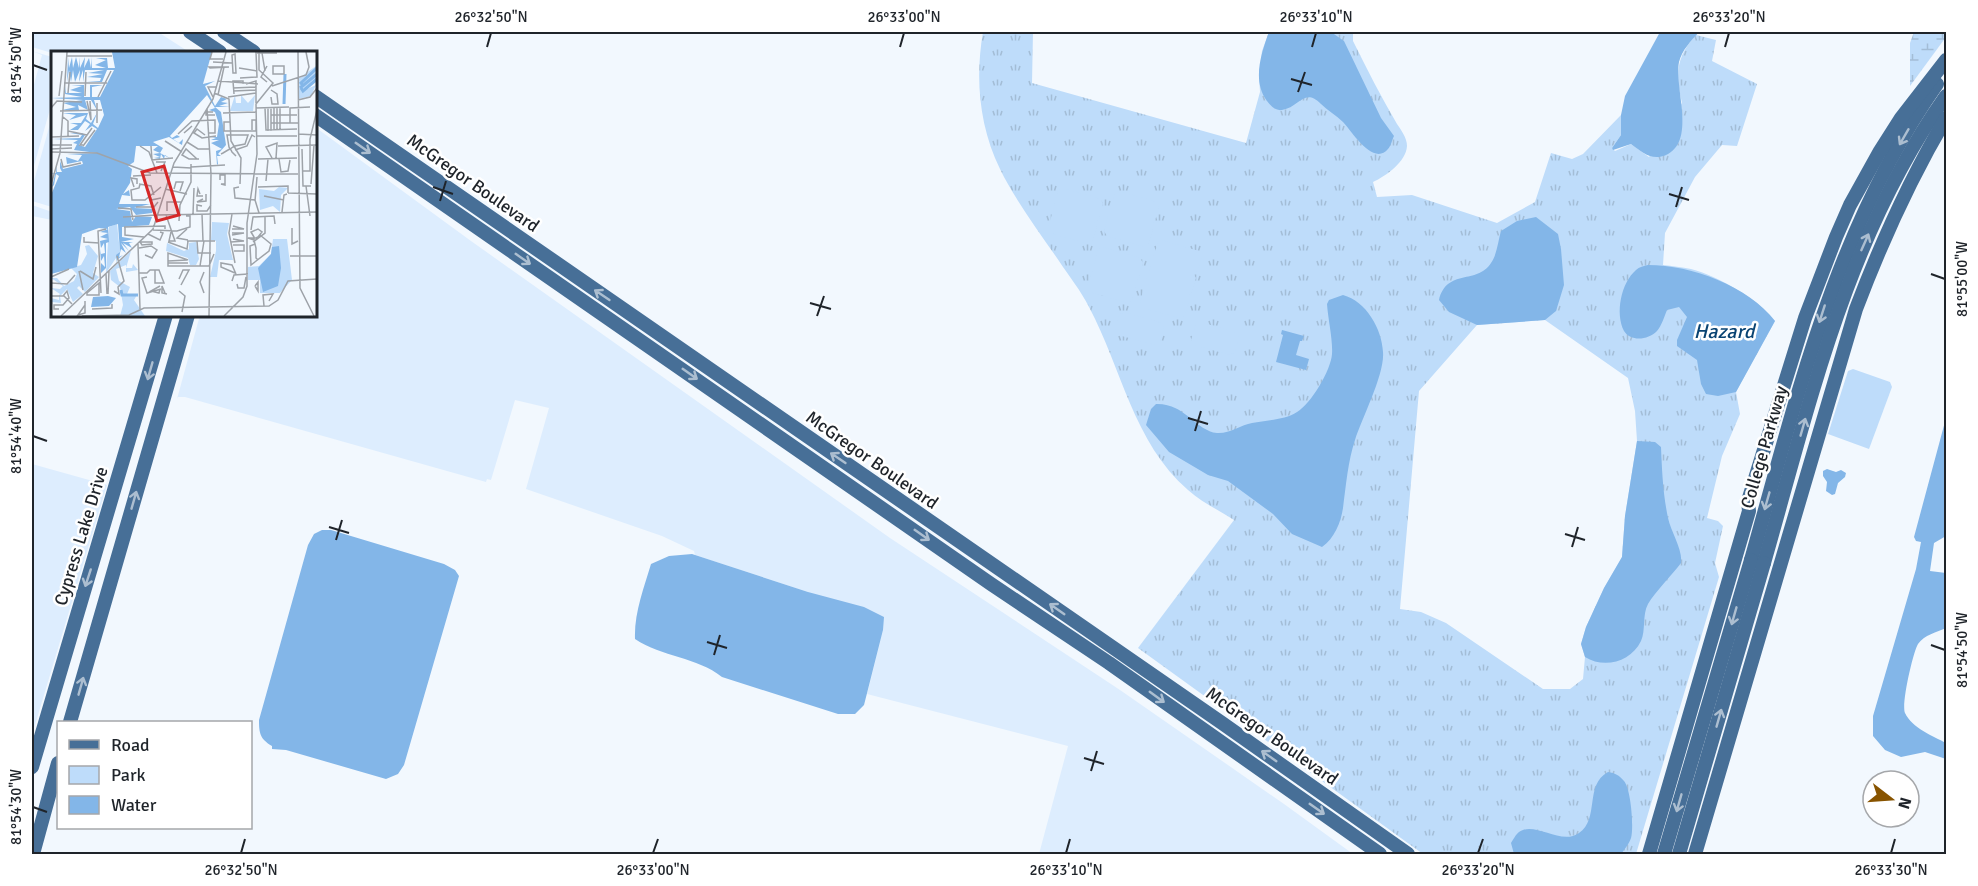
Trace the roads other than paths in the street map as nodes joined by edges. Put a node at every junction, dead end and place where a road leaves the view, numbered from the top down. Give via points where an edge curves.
1 (190, 32) edge
2 (224, 32) edge
3 (246, 50) edge
4 (218, 51) edge
5 (1947, 60) edge
6 (1947, 70) edge
7 (1947, 96) edge
8 (316, 97) edge
9 (316, 116) edge
10 (1947, 118) edge
11 (166, 316) edge
12 (188, 316) edge
13 (97, 549) junction
14 (118, 556) junction
15 (1757, 561) junction
16 (71, 721) edge
17 (1684, 734) junction
18 (1726, 746) junction
19 (1690, 754) junction
20 (1710, 760) junction
21 (32, 767) edge
22 (57, 768) edge
23 (1674, 769) junction
24 (1716, 783) junction
25 (33, 855) edge
26 (1380, 855) edge
27 (1408, 855) edge
28 (1649, 855) edge
29 (1664, 855) edge
30 (1679, 855) edge
31 (1695, 855) edge

1 - 4 main road
2 - 3 main road
5 - 17 main road via 1900,118 1836,237 1805,318 1748,501 1747,518
6 -> 15 main road, College Parkway via 1904,136 1841,263 1819,322
15 -> 7 main road, College Parkway via 1850,278 1894,182
27 -> 8 main road, McGregor Boulevard
9 -> 26 main road, McGregor Boulevard via 1109,663
10 - 18 main road via 1891,222 1866,282
11 -> 13 main road, Cypress Lake Drive
14 -> 12 main road
13 - 14 main road
13 -> 21 main road, Cypress Lake Drive
16 -> 14 main road
15 -> 29 main road, College Parkway, bridge
30 -> 15 main road, College Parkway, bridge
17 - 19 main road
17 - 23 main road
18 - 20 main road
18 - 24 main road
19 - 20 main road
19 - 23 main road
20 - 24 main road
22 - 25 main road
23 - 28 main road
24 - 31 main road

